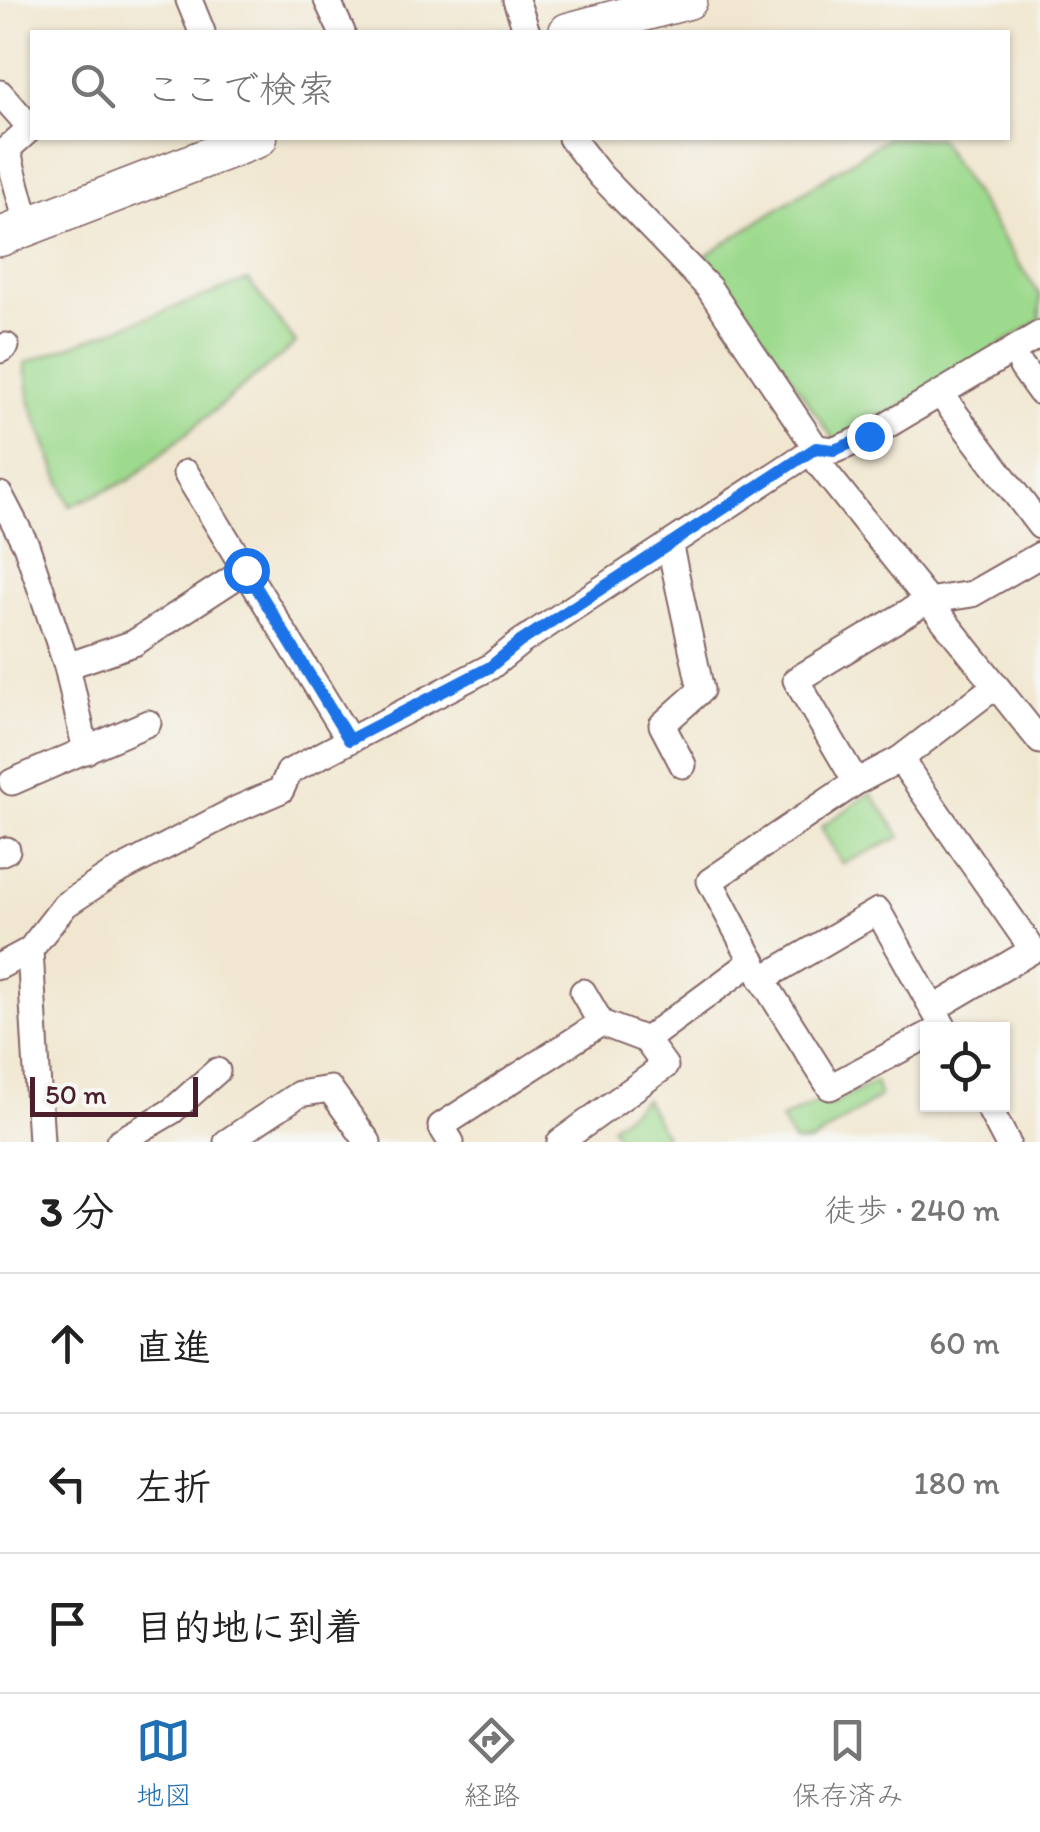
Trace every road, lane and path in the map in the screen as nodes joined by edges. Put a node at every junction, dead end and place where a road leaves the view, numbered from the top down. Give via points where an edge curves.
1 (189, 0) edge
2 (328, 0) edge
3 (516, 0) edge
4 (688, 0) edge
5 (201, 30) edge
6 (341, 30) edge
7 (526, 30) edge
8 (576, 30) edge
9 (0, 93) edge
10 (30, 125) edge
11 (30, 129) edge
12 (246, 140) edge
13 (573, 140) edge
14 (14, 232) edge
15 (1040, 334) edge
16 (1022, 367) dead end
17 (1040, 392) edge
18 (947, 403) dead end
19 (816, 448) junction
20 (186, 474) dead end
21 (0, 495) edge
22 (1040, 526) edge
23 (670, 547) junction
24 (1040, 555) edge
25 (246, 570) junction
26 (927, 602) junction
27 (66, 666) junction
28 (994, 687) junction
29 (148, 723) dead end
30 (349, 740) junction
31 (1040, 741) edge
32 (86, 751) junction
33 (900, 759) junction
34 (684, 765) dead end
35 (12, 782) dead end
36 (856, 782) junction
37 (30, 950) junction
38 (0, 966) edge
39 (758, 970) junction
40 (583, 992) dead end
41 (935, 1022) edge
42 (942, 1022) edge
43 (600, 1023) junction
44 (920, 1036) edge
45 (646, 1040) junction
46 (216, 1072) dead end
47 (991, 1112) edge
48 (41, 1142) edge
49 (118, 1142) edge
50 (227, 1142) edge
51 (368, 1142) edge
52 (451, 1142) edge
53 (560, 1142) edge
54 (1008, 1142) edge

1 - 5 street
2 - 6 street
3 - 7 street
4 - 8 street
9 - 10 street
11 - 14 street via 7,149
12 - 14 street
13 - 19 street via 709,288
15 - 19 street via 869,436 834,450
16 - 17 street
18 - 22 street
19 - 23 street
19 - 26 street via 820,464
20 - 25 street
21 - 27 street via 26,545
23 - 30 street via 490,667
23 - 34 street via 701,690 662,725
24 - 26 street via 972,594
25 - 27 street via 134,643
25 - 30 street
26 - 28 street
26 - 36 street via 796,680
27 - 32 street
28 - 31 street
28 - 33 street
29 - 32 street
30 - 37 street via 289,772 281,790 109,876 66,906
32 - 35 street
33 - 36 street
33 - 42 street via 1033,950
36 - 39 street via 710,881
37 - 38 street
37 - 48 street
39 - 41 street via 878,911
39 - 44 street via 830,1088
39 - 45 street
40 - 43 street
43 - 45 street
43 - 52 street via 441,1126
45 - 53 street via 665,1066
46 - 49 street via 172,1111
47 - 54 street
50 - 51 street via 299,1094 330,1088

